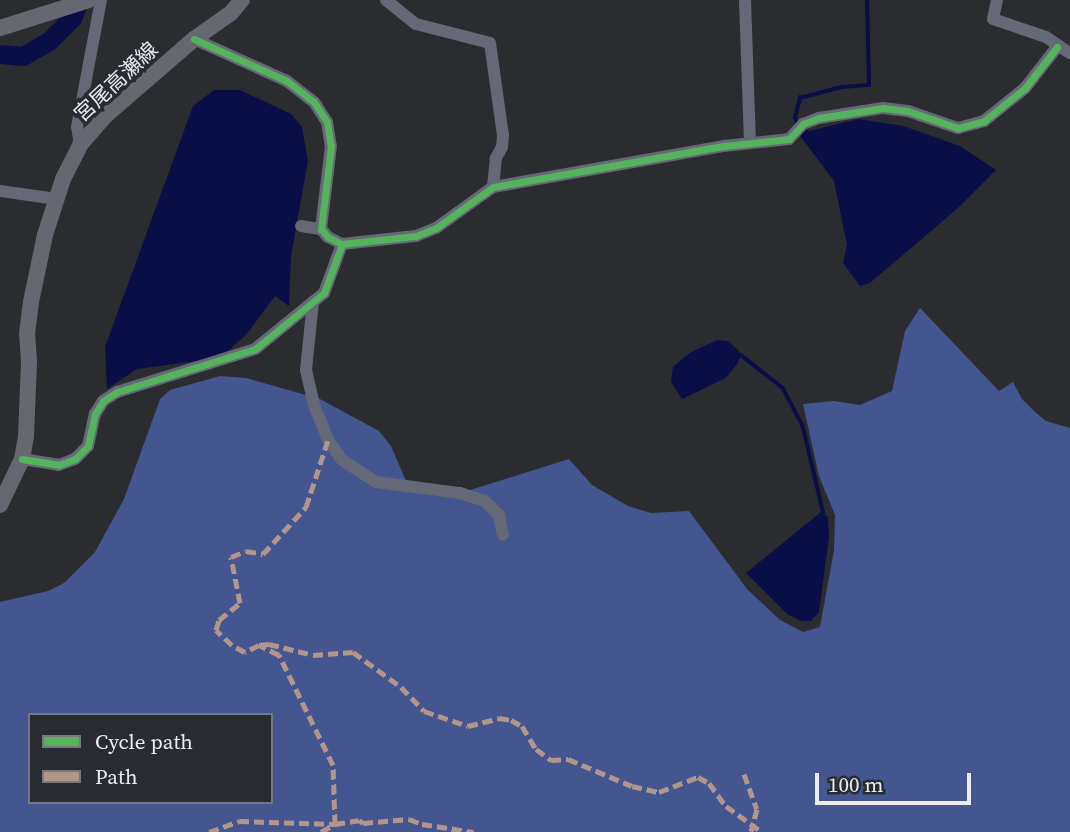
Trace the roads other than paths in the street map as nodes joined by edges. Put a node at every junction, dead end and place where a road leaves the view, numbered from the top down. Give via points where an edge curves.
1 (89, 0) edge
2 (100, 0) edge
3 (242, 0) edge
4 (386, 0) edge
5 (745, 0) edge
6 (997, 0) edge
7 (0, 28) edge
8 (194, 39) junction
9 (1056, 47) junction
10 (1070, 52) edge
11 (750, 144) junction
12 (80, 145) junction
13 (493, 187) junction
14 (0, 191) edge
15 (56, 198) junction
16 (301, 226) dead end
17 (321, 229) junction
18 (342, 244) junction
19 (313, 302) junction
20 (22, 459) junction
21 (6, 480) edge
22 (0, 505) edge
23 (503, 535) dead end

1 - 7 main road
2 - 12 street via 77,127
3 - 8 main road, 宮尾高瀬線
4 - 13 street via 416,24 490,43 503,135
5 - 11 street
6 - 9 street via 993,19 1046,37
8 - 12 main road, 宮尾高瀬線 via 104,117
8 - 17 street via 287,81 314,102 327,122 331,146
9 - 10 street
9 - 11 street via 1025,88 984,121 958,128 908,111 883,108 819,118 803,124 789,139
11 - 13 street
12 - 15 main road, 宮尾高瀬線
13 - 18 street via 436,228 416,236
14 - 15 street
15 - 20 main road, 宮尾高瀬線 via 27,334
16 - 17 street
17 - 18 street
18 - 19 street via 324,293
19 - 20 street via 256,349 110,396 95,414 88,446 75,459 60,465
19 - 23 street via 306,370 314,405 342,460 376,482 460,493 485,501 497,510
20 - 21 main road, 宮尾高瀬線
21 - 22 main road, 宮尾高瀬線

